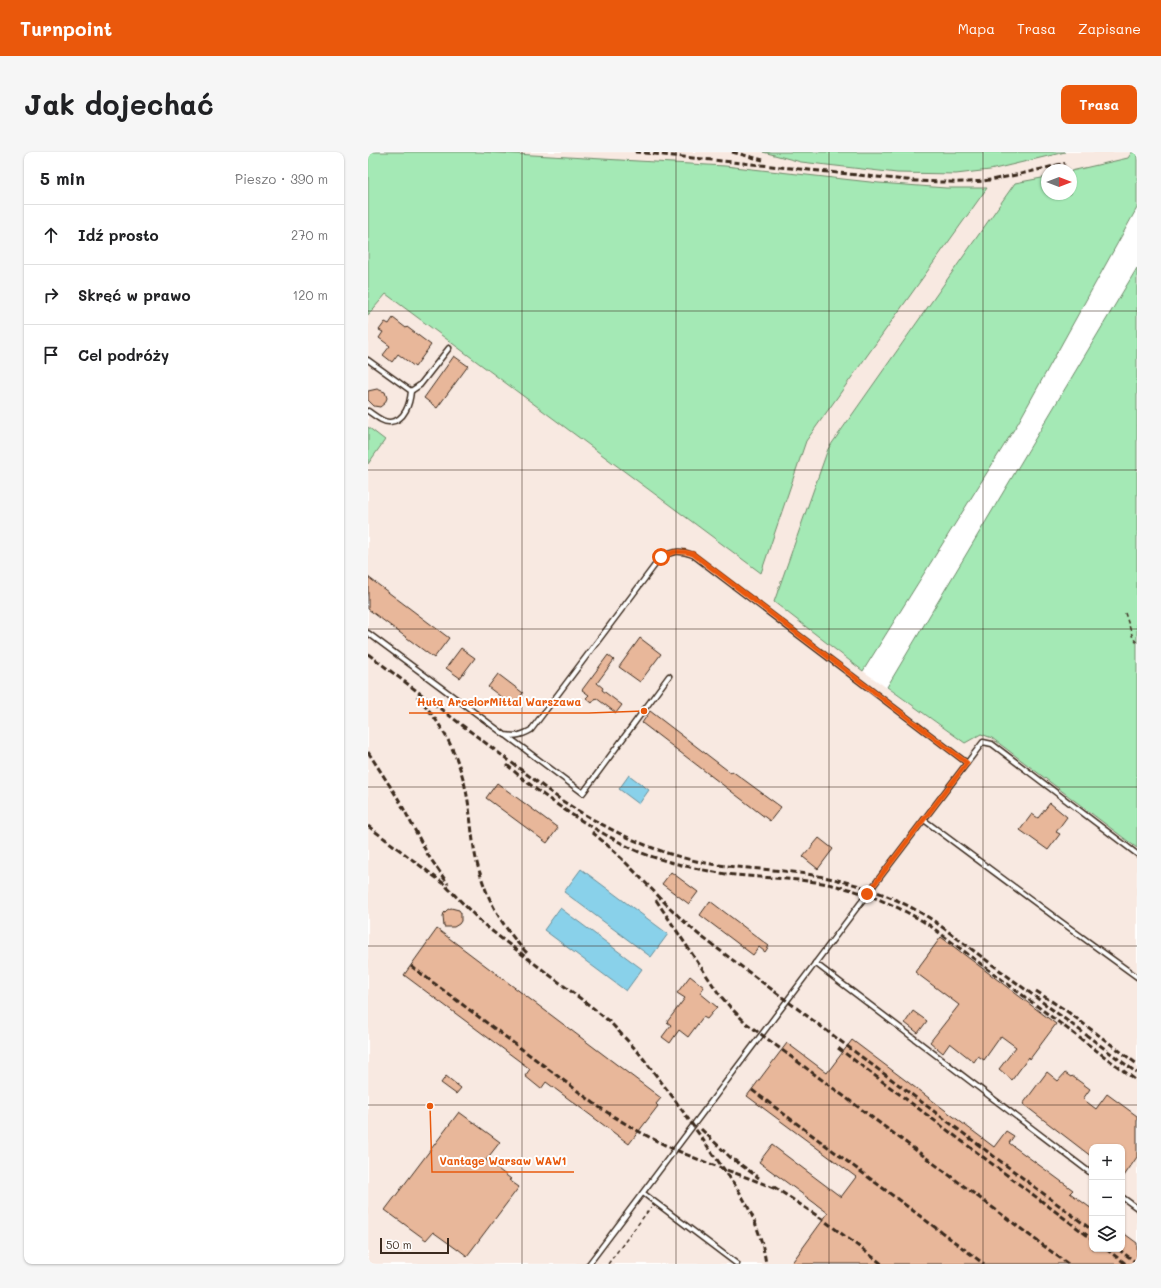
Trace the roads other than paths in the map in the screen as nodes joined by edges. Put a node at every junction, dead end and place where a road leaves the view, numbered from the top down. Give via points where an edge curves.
1 (449, 348) dead end
2 (368, 360) edge
3 (411, 391) junction
4 (368, 411) edge
5 (368, 633) edge
6 (669, 676) dead end
7 (506, 735) junction
8 (967, 763) junction
9 (924, 820) junction
10 (1137, 854) edge
11 (815, 963) junction
12 (1137, 977) edge
13 (1089, 1172) edge
14 (643, 1193) junction
15 (1125, 1199) edge
16 (1137, 1208) edge
17 (589, 1264) edge
18 (737, 1264) edge

1 - 3 lane via 420,385
2 - 3 lane
3 - 4 lane via 407,410 398,420 390,423 383,421
5 - 7 lane
6 - 7 lane via 583,793
7 - 8 lane via 523,735 531,730 661,557 671,552 682,551 693,554
8 - 9 lane
8 - 10 lane via 983,742 992,744
9 - 11 lane
9 - 12 lane
11 - 13 lane
11 - 14 lane
14 - 17 lane
14 - 18 lane
15 - 16 lane

